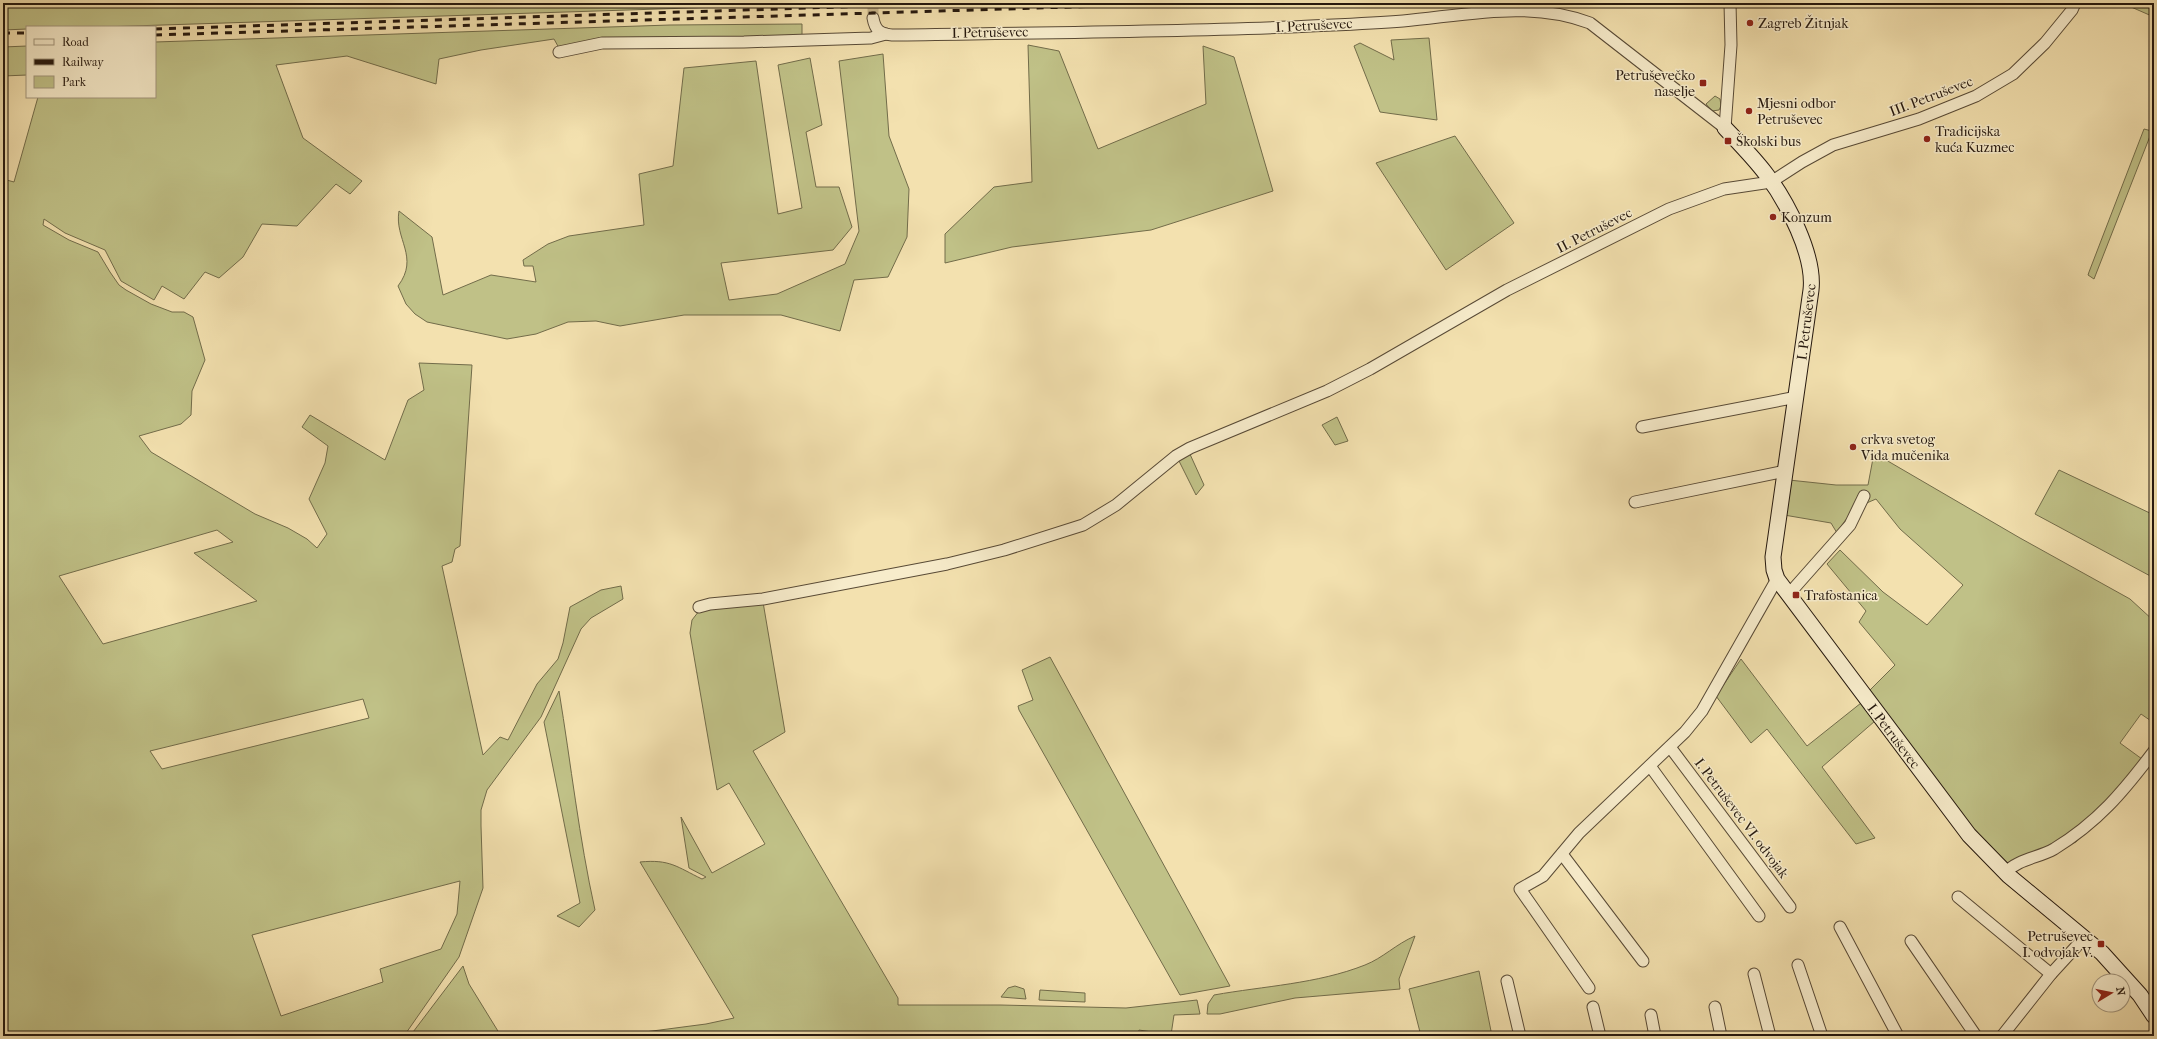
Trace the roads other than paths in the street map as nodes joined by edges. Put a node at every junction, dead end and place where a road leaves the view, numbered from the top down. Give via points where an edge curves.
1 (1730, 3) edge
2 (2075, 3) edge
3 (873, 18) tunnel mouth
4 (886, 34) junction
5 (558, 52) dead end
6 (1725, 128) junction
7 (1772, 182) junction
8 (1797, 397) junction
9 (1642, 426) dead end
10 (1786, 471) junction
11 (1864, 496) dead end
12 (1636, 502) dead end
13 (1777, 579) junction
14 (1788, 595) junction
15 (699, 607) dead end
16 (1670, 746) junction
17 (2154, 751) edge
18 (1650, 766) junction
19 (1562, 854) junction
20 (2005, 873) junction
21 (1958, 897) dead end
22 (1790, 907) dead end
23 (1759, 916) dead end
24 (1840, 927) dead end
25 (2084, 938) junction
26 (1911, 941) dead end
27 (1643, 961) dead end
28 (1798, 965) dead end
29 (1754, 974) dead end
30 (2051, 974) junction
31 (1508, 981) dead end
32 (1589, 988) dead end
33 (1715, 1007) dead end
34 (1593, 1008) dead end
35 (1651, 1015) dead end
36 (2154, 1016) edge
37 (1520, 1036) edge
38 (1600, 1036) edge
39 (1655, 1036) edge
40 (1722, 1036) edge
41 (1770, 1036) edge
42 (1822, 1036) edge
43 (1898, 1036) edge
44 (1976, 1036) edge
45 (2002, 1036) edge

1 - 6 street via 1731,45
2 - 7 street, III. Petruševec via 2035,55 1999,84 1920,119 1833,146
3 - 4 street via 876,29
4 - 5 street, I. Petruševec via 871,38 752,42 602,43
4 - 6 street, I. Petruševec via 1290,27 1404,21 1499,8 1542,8 1575,16 1590,23
6 - 7 street, I. Petruševec
7 - 8 street, I. Petruševec via 1799,234 1811,273
7 - 15 street, II. Petruševec via 1724,188 1668,209 1507,290 1327,391 1190,448 1176,456 1116,505 1083,525 1004,550 947,564 763,599
8 - 9 street
8 - 10 street, I. Petruševec
10 - 12 street
10 - 13 street, I. Petruševec via 1773,556
11 - 14 street via 1850,525
13 - 14 street, I. Petruševec
13 - 16 street via 1702,711
14 - 20 street, I. Petruševec via 1969,835
16 - 18 street
16 - 22 street, I. Petruševec VI. odvojak
17 - 20 street via 2123,792 2087,827 2052,850 2011,866
18 - 19 street via 1579,833
18 - 23 street
19 - 27 street
19 - 32 street via 1543,876 1520,889
20 - 25 street, I. Petruševec
21 - 30 street
24 - 43 street
25 - 30 street
25 - 36 street, I. Petruševec via 2120,972
26 - 44 street
28 - 42 street
29 - 41 street
30 - 45 street
31 - 37 street
33 - 40 street
34 - 38 street
35 - 39 street

